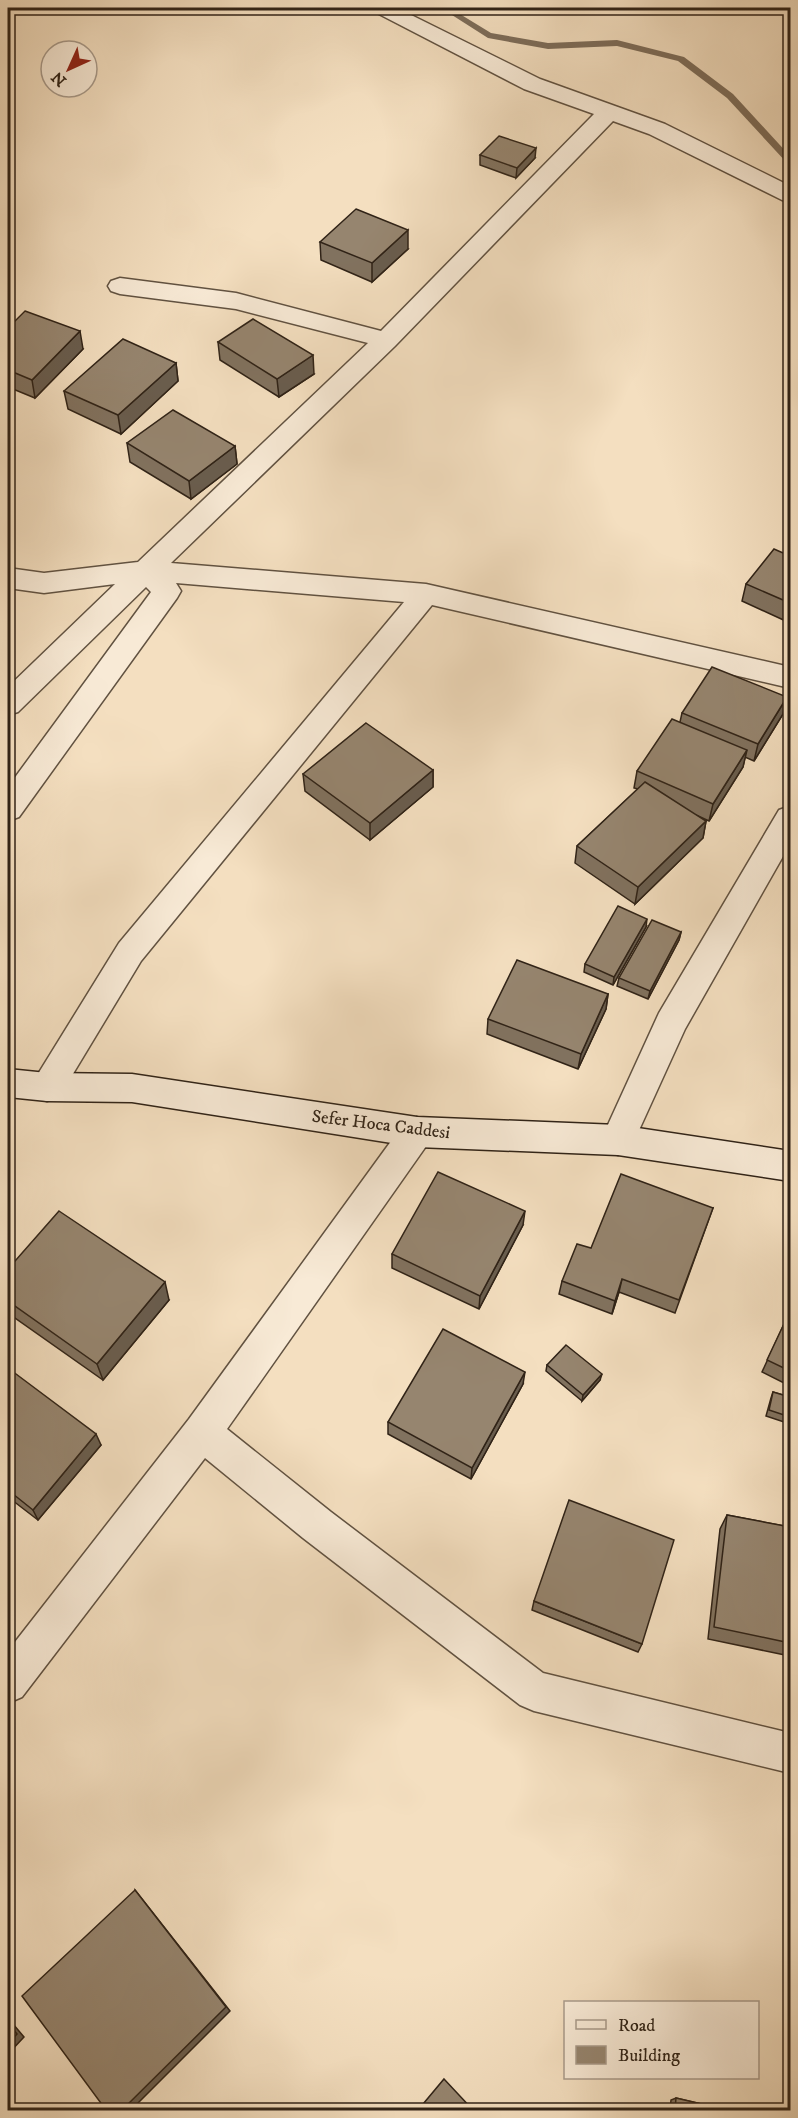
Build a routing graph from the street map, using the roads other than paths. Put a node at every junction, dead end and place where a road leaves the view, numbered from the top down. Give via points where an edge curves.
1 (382, 8) edge
2 (609, 112) junction
3 (790, 195) edge
4 (120, 286) dead end
5 (386, 340) junction
6 (147, 571) junction
7 (8, 578) edge
8 (426, 594) junction
9 (790, 678) edge
10 (8, 704) edge
11 (8, 809) edge
12 (790, 818) edge
13 (8, 1083) edge
14 (46, 1087) junction
15 (417, 1132) junction
16 (618, 1140) junction
17 (790, 1166) edge
18 (202, 1432) junction
19 (8, 1683) edge
20 (790, 1753) edge

1 - 2 street via 532,84
2 - 3 street via 657,129
2 - 5 street
4 - 5 street via 236,301
5 - 6 street
6 - 7 street via 44,583
6 - 8 street
6 - 10 street
6 - 11 street via 167,591
8 - 9 street
8 - 14 street via 130,952
12 - 16 street via 671,1023
13 - 14 street, Sefer Hoca Caddesi
14 - 15 street, Sefer Hoca Caddesi via 132,1088
15 - 16 street, Sefer Hoca Caddesi
15 - 18 street
16 - 17 street, Sefer Hoca Caddesi
18 - 19 street
18 - 20 street via 534,1691

